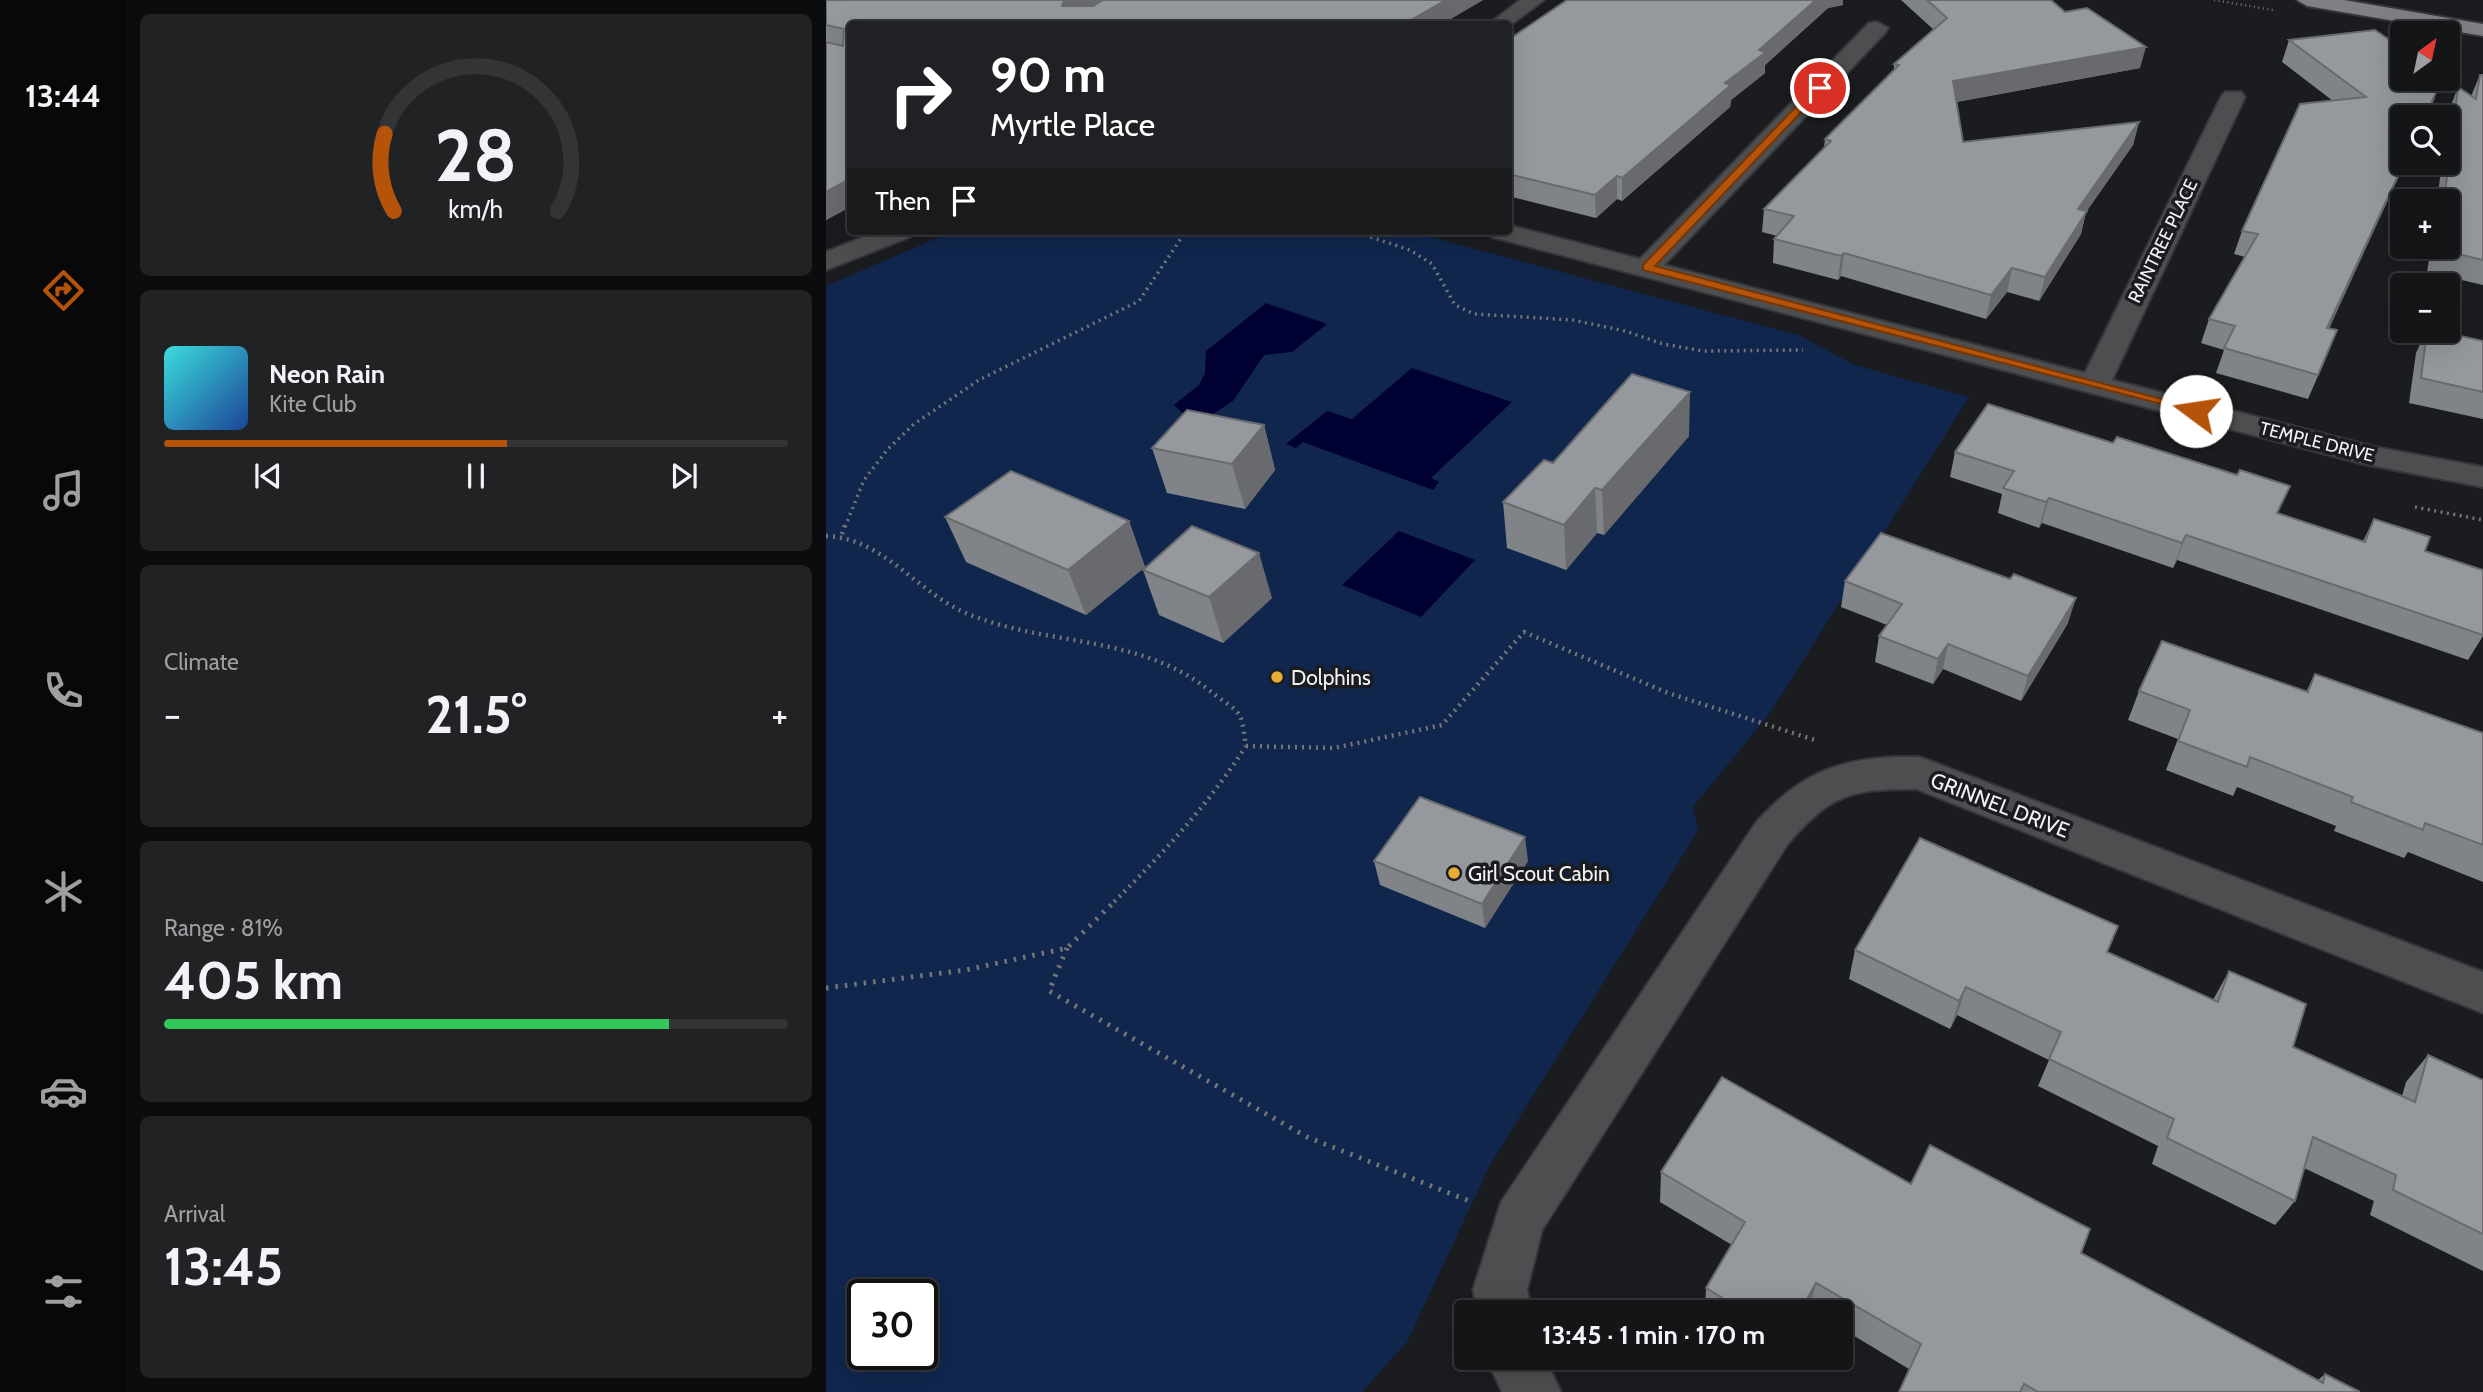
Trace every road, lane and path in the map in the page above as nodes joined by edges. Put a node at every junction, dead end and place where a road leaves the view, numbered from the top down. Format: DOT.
graph roads {
  1 [pos="1534,0"];
  2 [pos="2306,0"];
  3 [pos="2424,0"];
  4 [pos="2483,10"];
  5 [pos="1503,21"];
  6 [pos="1877,28"];
  7 [pos="2483,30"];
  8 [pos="2233,97"];
  9 [pos="1512,234"];
  10 [pos="891,235"];
  11 [pos="1183,235"];
  12 [pos="1364,235"];
  13 [pos="826,262"];
  14 [pos="1647,267"];
  15 [pos="1855,323"];
  16 [pos="2094,385"];
  17 [pos="2483,477"];
  18 [pos="842,534"];
  19 [pos="826,536"];
  20 [pos="1827,744"];
  21 [pos="1246,746"];
  22 [pos="1067,948"];
  23 [pos="826,988"];
  24 [pos="2483,993"];
  25 [pos="1518,1220"];
  26 [pos="1502,1300"];
  27 [pos="1521,1370"];
  28 [pos="1533,1392"];
  1 -- 5 [label="street"];
  2 -- 7 [label="main road"];
  3 -- 4 [label="main road"];
  6 -- 14 [label="street"];
  8 -- 16 [label="street, RAINTREE PLACE"];
  9 -- 14 [label="street, TEMPLE DRIVE"];
  10 -- 13 [label="street"];
  11 -- 18 [label="path"];
  12 -- 15 [label="path"];
  14 -- 15 [label="street, TEMPLE DRIVE"];
  15 -- 16 [label="street, TEMPLE DRIVE"];
  16 -- 17 [label="street, TEMPLE DRIVE"];
  18 -- 19 [label="path"];
  18 -- 21 [label="path"];
  20 -- 21 [label="path"];
  21 -- 22 [label="path"];
  22 -- 23 [label="path"];
  22 -- 25 [label="path"];
  24 -- 25 [label="street, GRINNEL DRIVE"];
  25 -- 26 [label="street, GRINNEL DRIVE"];
  27 -- 28 [label="street"];
}
